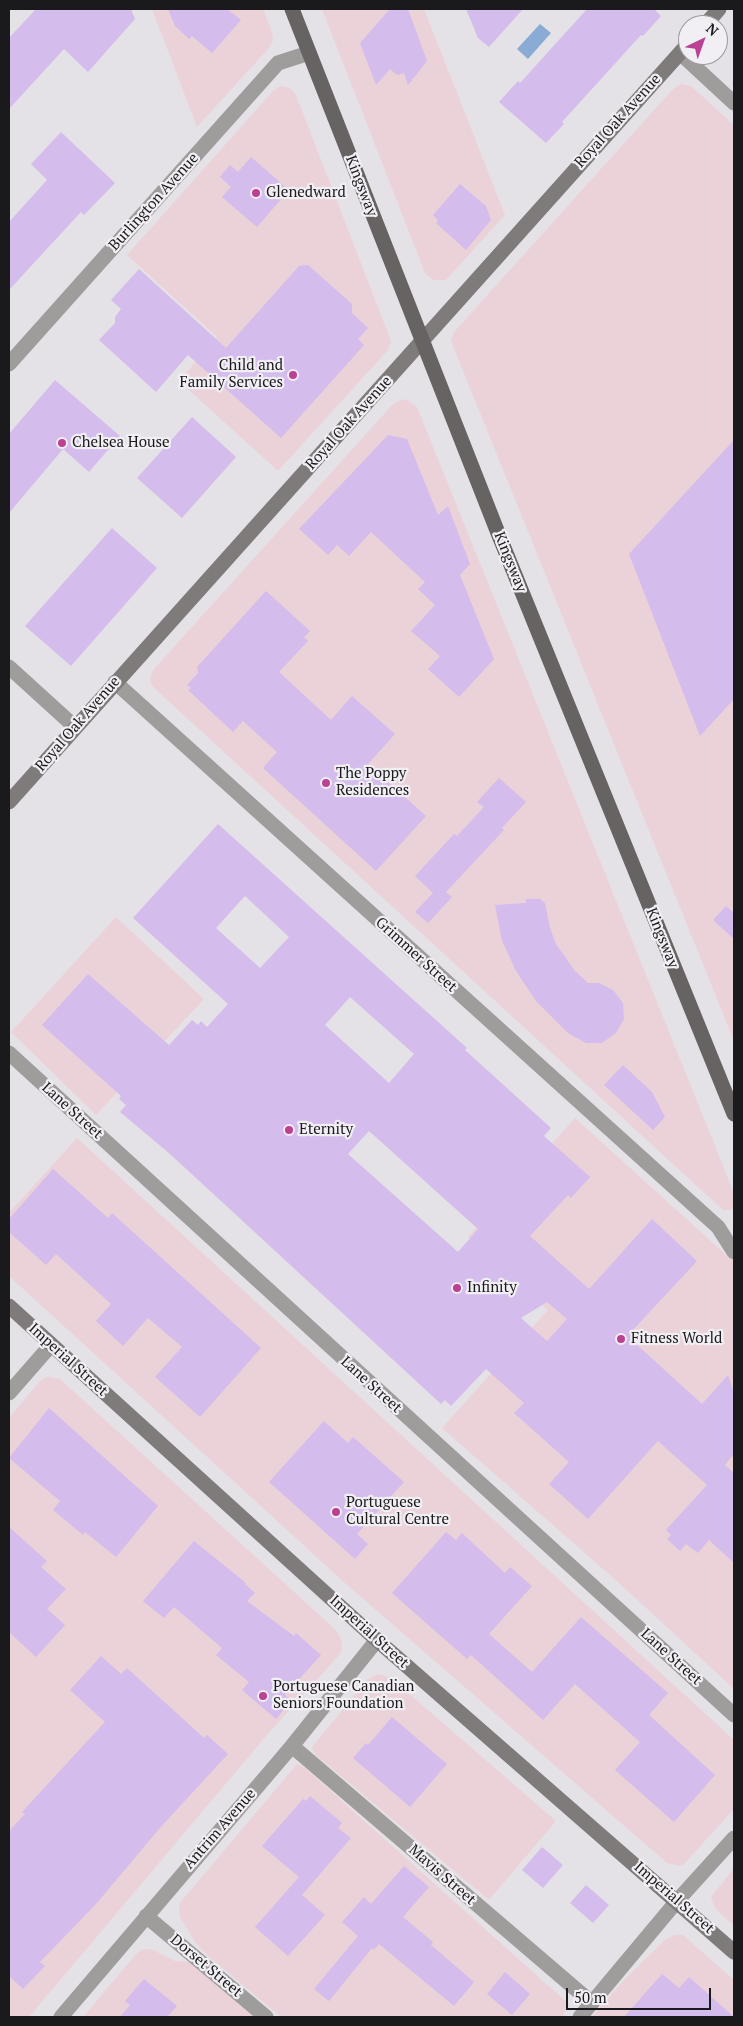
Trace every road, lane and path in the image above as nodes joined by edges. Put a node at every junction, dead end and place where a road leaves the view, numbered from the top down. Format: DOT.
graph roads {
  1 [pos="292,9"];
  2 [pos="309,53"];
  3 [pos="678,55"];
  4 [pos="699,65"];
  5 [pos="734,103"];
  6 [pos="422,341"];
  7 [pos="9,364"];
  8 [pos="9,667"];
  9 [pos="115,682"];
  10 [pos="75,727"];
  11 [pos="9,802"];
  12 [pos="9,1053"];
  13 [pos="734,1114"];
  14 [pos="718,1227"];
  15 [pos="734,1233"];
  16 [pos="734,1252"];
  17 [pos="9,1306"];
  18 [pos="51,1345"];
  19 [pos="9,1393"];
  20 [pos="377,1640"];
  21 [pos="734,1715"];
  22 [pos="292,1746"];
  23 [pos="734,1838"];
  24 [pos="677,1900"];
  25 [pos="146,1916"];
  26 [pos="734,1952"];
  27 [pos="592,2003"];
  28 [pos="61,2017"];
  29 [pos="266,2017"];
  30 [pos="580,2017"];
  1 -- 2 [label="main road, Kingsway"];
  2 -- 6 [label="main road, Kingsway"];
  2 -- 7 [label="street, Burlington Avenue"];
  3 -- 6 [label="main road, Royal Oak Avenue"];
  4 -- 5 [label="street"];
  6 -- 9 [label="main road, Royal Oak Avenue"];
  6 -- 13 [label="main road, Kingsway"];
  8 -- 10 [label="street"];
  9 -- 10 [label="main road, Royal Oak Avenue"];
  9 -- 14 [label="street, Grimmer Street"];
  10 -- 11 [label="main road, Royal Oak Avenue"];
  12 -- 21 [label="street, Lane Street"];
  14 -- 15 [label="street, Grimmer Street"];
  14 -- 16 [label="street, Grimmer Street"];
  17 -- 18 [label="main road, Imperial Street"];
  18 -- 19 [label="street"];
  18 -- 20 [label="main road, Imperial Street"];
  20 -- 22 [label="street, Antrim Avenue"];
  20 -- 24 [label="main road, Imperial Street"];
  22 -- 25 [label="street, Antrim Avenue"];
  22 -- 27 [label="street, Mavis Street"];
  23 -- 24 [label="street"];
  24 -- 26 [label="main road, Imperial Street"];
  24 -- 27 [label="street"];
  25 -- 28 [label="street, Antrim Avenue"];
  25 -- 29 [label="street, Dorset Street"];
  27 -- 30 [label="street"];
}
